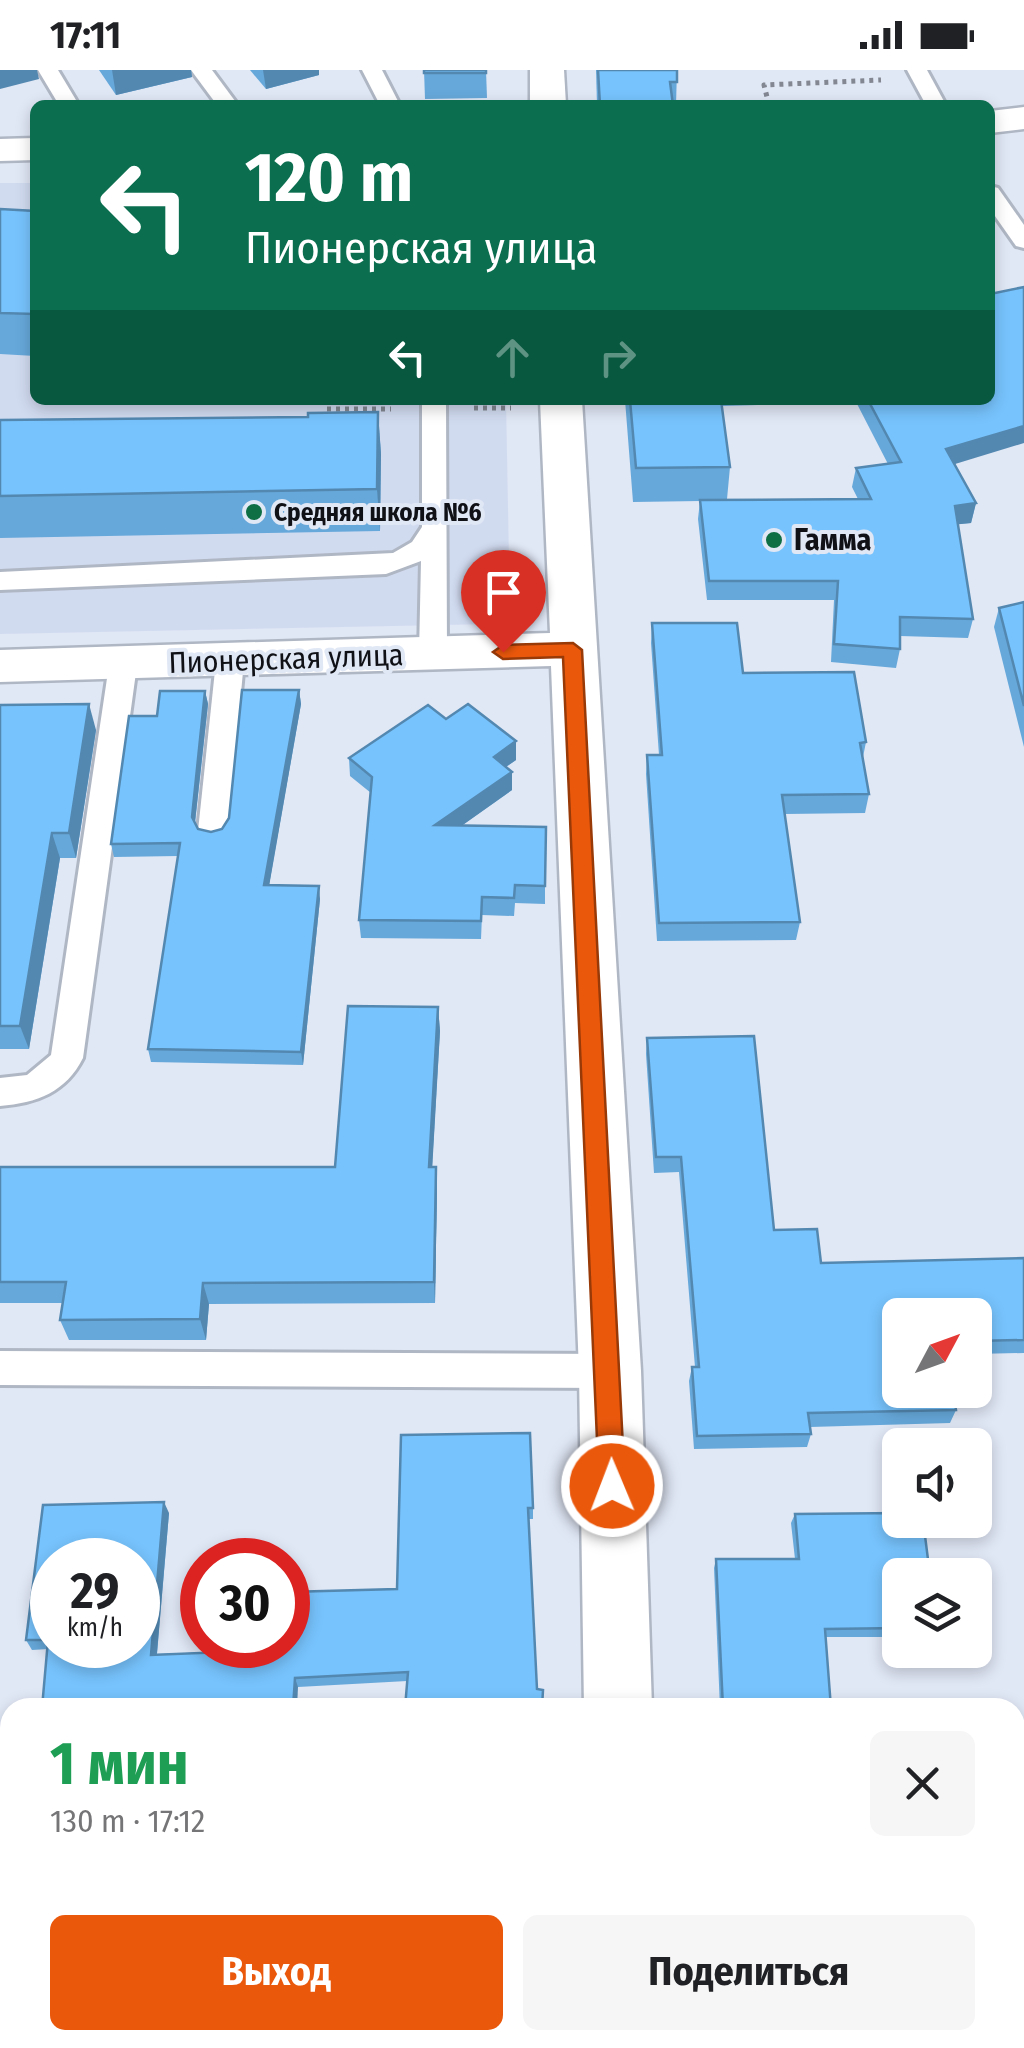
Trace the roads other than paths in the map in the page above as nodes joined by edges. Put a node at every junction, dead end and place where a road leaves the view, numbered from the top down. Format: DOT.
graph roads {
  1 [pos="48,70"];
  2 [pos="202,70"];
  3 [pos="372,70"];
  4 [pos="547,70"];
  5 [pos="918,73"];
  6 [pos="66,100"];
  7 [pos="224,100"];
  8 [pos="387,100"];
  9 [pos="548,100"];
  10 [pos="933,100"];
  11 [pos="30,149"];
  12 [pos="0,150"];
  13 [pos="995,200"];
  14 [pos="1024,241"];
  15 [pos="434,405"];
  16 [pos="561,405"];
  17 [pos="436,526"];
  18 [pos="0,581"];
  19 [pos="573,650"];
  20 [pos="433,654"];
  21 [pos="230,662"];
  22 [pos="123,665"];
  23 [pos="0,666"];
  24 [pos="213,831"];
  25 [pos="0,1092"];
  26 [pos="0,1368"];
  27 [pos="610,1371"];
  28 [pos="618,1698"];
  1 -- 6 [label="lane"];
  2 -- 7 [label="lane"];
  3 -- 8 [label="lane"];
  4 -- 9 [label="street"];
  5 -- 10 [label="lane"];
  11 -- 12 [label="street"];
  13 -- 14 [label="lane"];
  15 -- 17 [label="lane"];
  16 -- 19 [label="street"];
  17 -- 18 [label="lane"];
  17 -- 20 [label="lane"];
  19 -- 20 [label="street, Пионерская улица"];
  19 -- 27 [label="street"];
  20 -- 21 [label="street, Пионерская улица"];
  21 -- 22 [label="street, Пионерская улица"];
  21 -- 24 [label="lane"];
  22 -- 23 [label="street, Пионерская улица"];
  22 -- 25 [label="lane"];
  26 -- 27 [label="lane"];
  27 -- 28 [label="street"];
}
